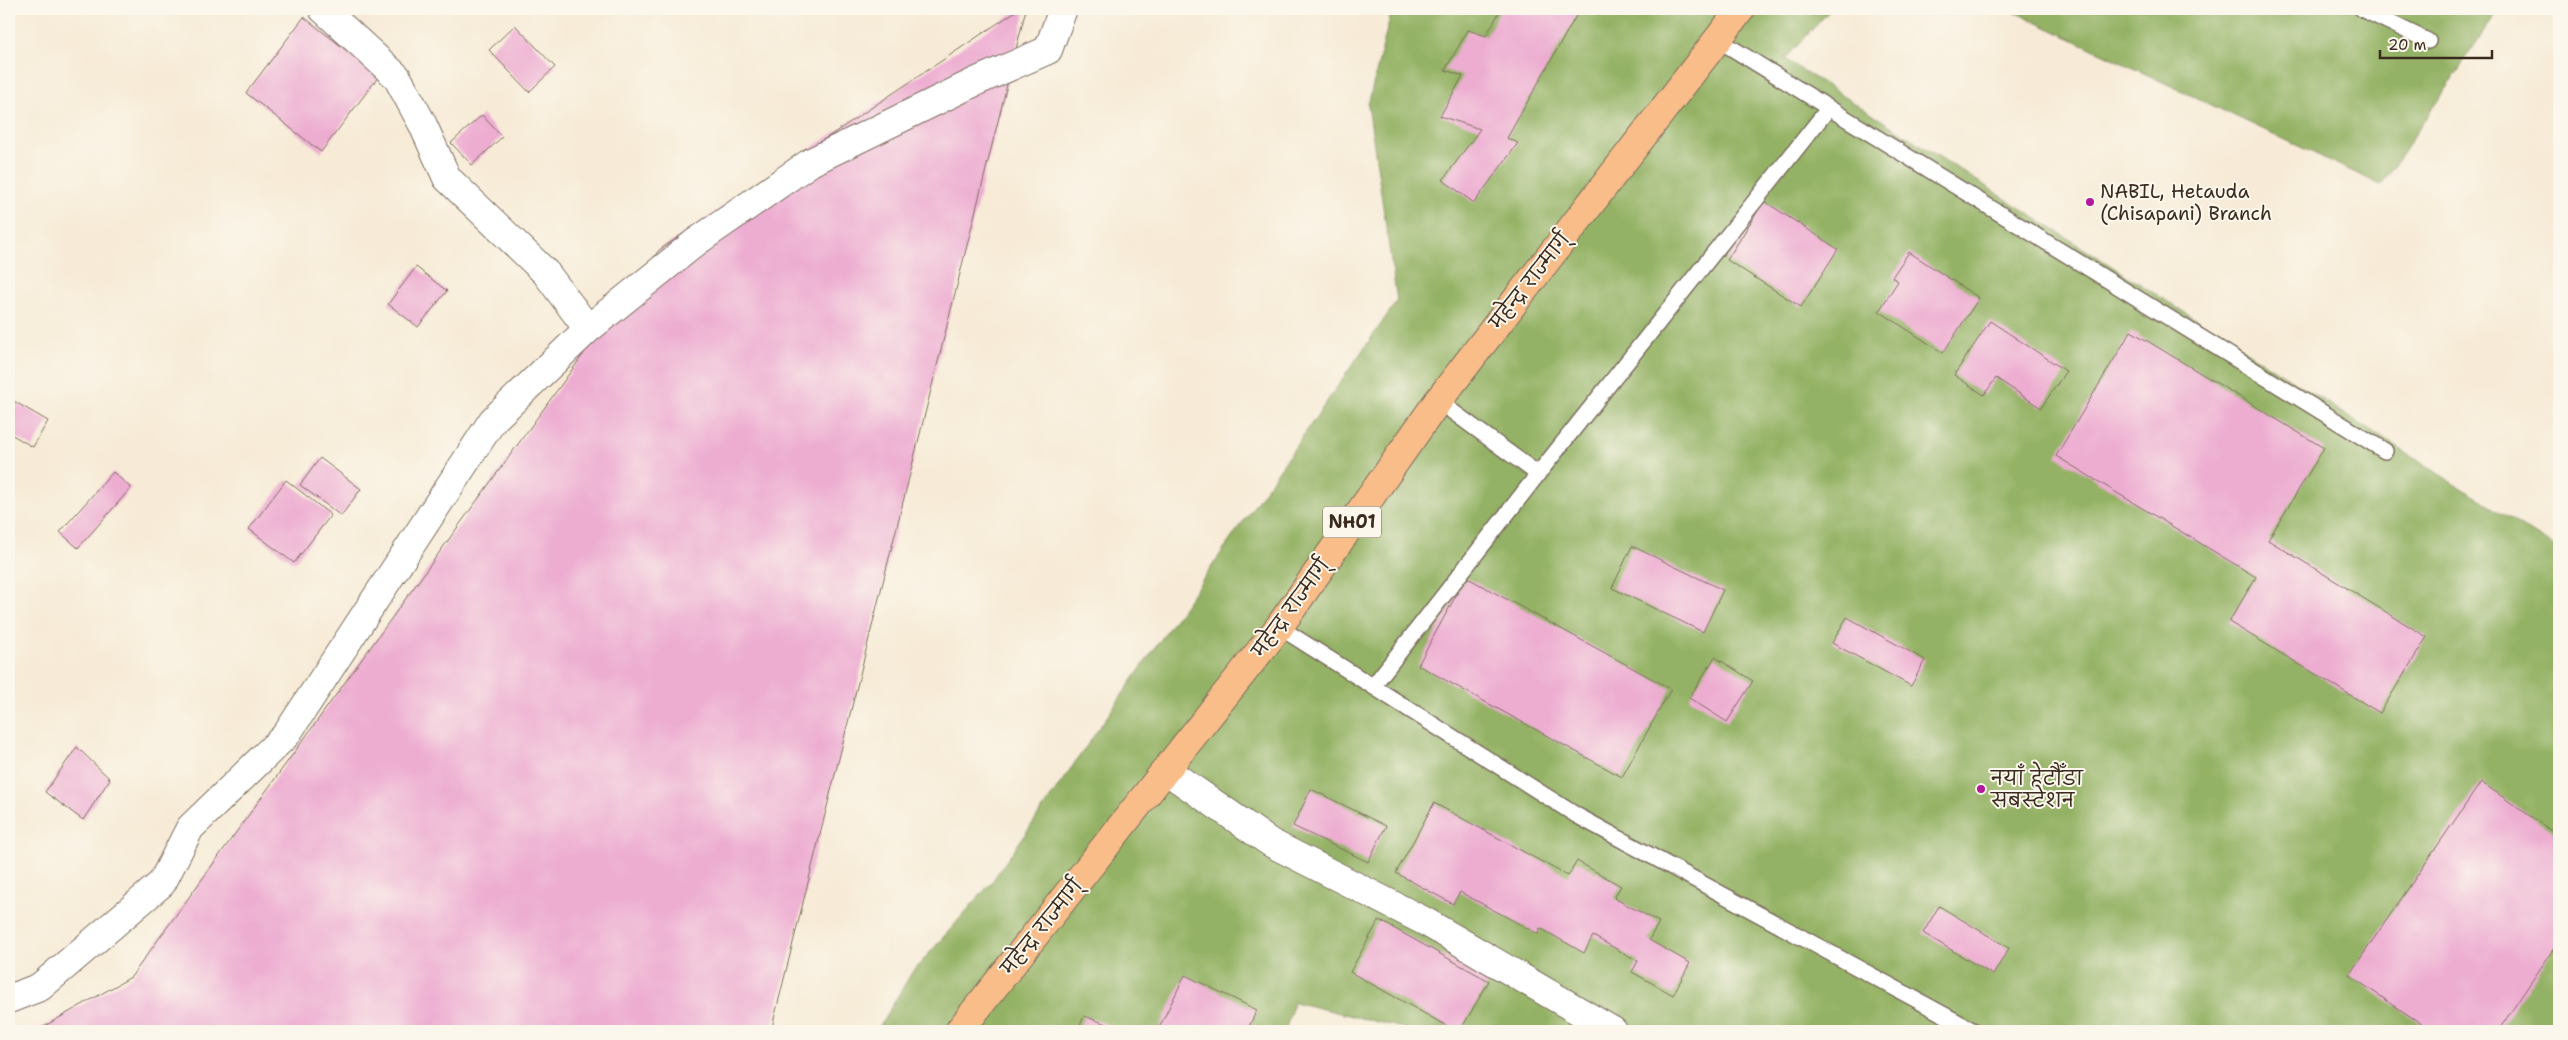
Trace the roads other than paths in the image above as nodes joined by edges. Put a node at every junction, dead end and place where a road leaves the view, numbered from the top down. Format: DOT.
graph roads {
  1 [pos="323,9"];
  2 [pos="1063,9"];
  3 [pos="1741,9"];
  4 [pos="2362,9"];
  5 [pos="1717,39"];
  6 [pos="2428,41"];
  7 [pos="1828,109"];
  8 [pos="588,329"];
  9 [pos="1438,401"];
  10 [pos="2385,451"];
  11 [pos="1538,474"];
  12 [pos="1279,627"];
  13 [pos="1373,686"];
  14 [pos="1167,771"];
  15 [pos="9,999"];
  16 [pos="959,1031"];
  17 [pos="1613,1031"];
  18 [pos="1974,1031"];
  1 -- 8 [label="street"];
  2 -- 8 [label="street"];
  3 -- 5 [label="highway, महेन्द्र राज्मार्ग् / NH01"];
  4 -- 6 [label="lane"];
  5 -- 7 [label="lane"];
  5 -- 9 [label="highway, महेन्द्र राज्मार्ग् / NH01"];
  7 -- 10 [label="lane"];
  7 -- 11 [label="lane"];
  8 -- 15 [label="street"];
  9 -- 11 [label="lane"];
  9 -- 12 [label="highway, महेन्द्र राज्मार्ग् / NH01"];
  11 -- 13 [label="lane"];
  12 -- 13 [label="lane"];
  12 -- 14 [label="highway, महेन्द्र राज्मार्ग् / NH01"];
  13 -- 18 [label="lane"];
  14 -- 16 [label="highway, महेन्द्र राज्मार्ग् / NH01"];
  14 -- 17 [label="street"];
}
